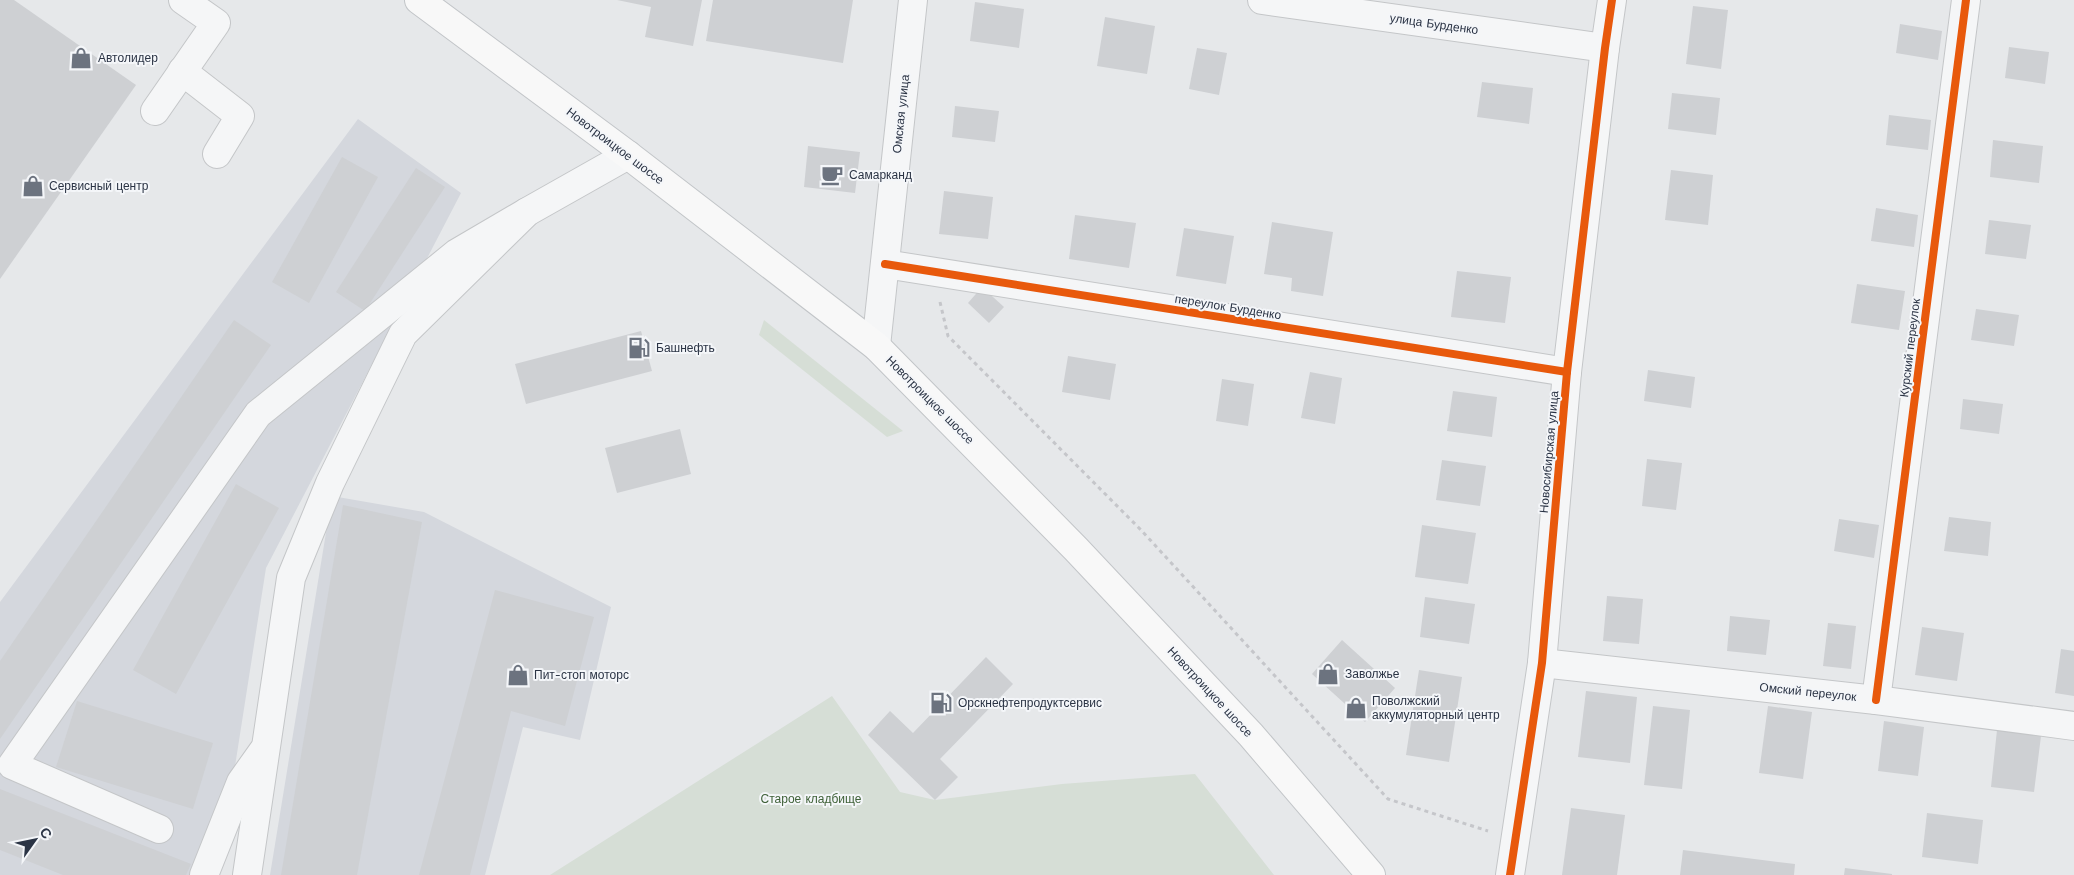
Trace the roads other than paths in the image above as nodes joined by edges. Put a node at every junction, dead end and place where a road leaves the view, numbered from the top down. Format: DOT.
graph roads {
  1 [pos="183,0"];
  2 [pos="419,0"];
  3 [pos="913,0"];
  4 [pos="1262,0"];
  5 [pos="1612,0"];
  6 [pos="1966,0"];
  7 [pos="1605,48"];
  8 [pos="182,71"];
  9 [pos="155,111"];
  10 [pos="217,154"];
  11 [pos="628,155"];
  12 [pos="527,212"];
  13 [pos="885,264"];
  14 [pos="876,346"];
  15 [pos="1567,372"];
  16 [pos="1542,663"];
  17 [pos="1876,700"];
  18 [pos="2074,726"];
  19 [pos="266,746"];
  20 [pos="159,829"];
  21 [pos="204,875"];
  22 [pos="247,875"];
  23 [pos="1371,875"];
  24 [pos="1510,875"];
  1 -- 8 [label="street"];
  2 -- 11 [label="main road, Новотроицкое шоссе"];
  3 -- 13 [label="street, Омская улица"];
  4 -- 7 [label="street, улица Бурденко"];
  5 -- 7 [label="street, Новосибирская улица"];
  6 -- 17 [label="street, Курский переулок"];
  7 -- 15 [label="street, Новосибирская улица"];
  8 -- 9 [label="street"];
  8 -- 10 [label="street"];
  11 -- 12 [label="street"];
  11 -- 14 [label="main road, Новотроицкое шоссе"];
  12 -- 19 [label="street"];
  12 -- 20 [label="street"];
  13 -- 14 [label="street, Омская улица"];
  13 -- 15 [label="street, переулок Бурденко"];
  14 -- 23 [label="main road, Новотроицкое шоссе"];
  15 -- 16 [label="street, Новосибирская улица"];
  16 -- 17 [label="street, Омский переулок"];
  16 -- 24 [label="street, Новосибирская улица"];
  17 -- 18 [label="street, Омский переулок"];
  19 -- 21 [label="street"];
  19 -- 22 [label="street"];
}
